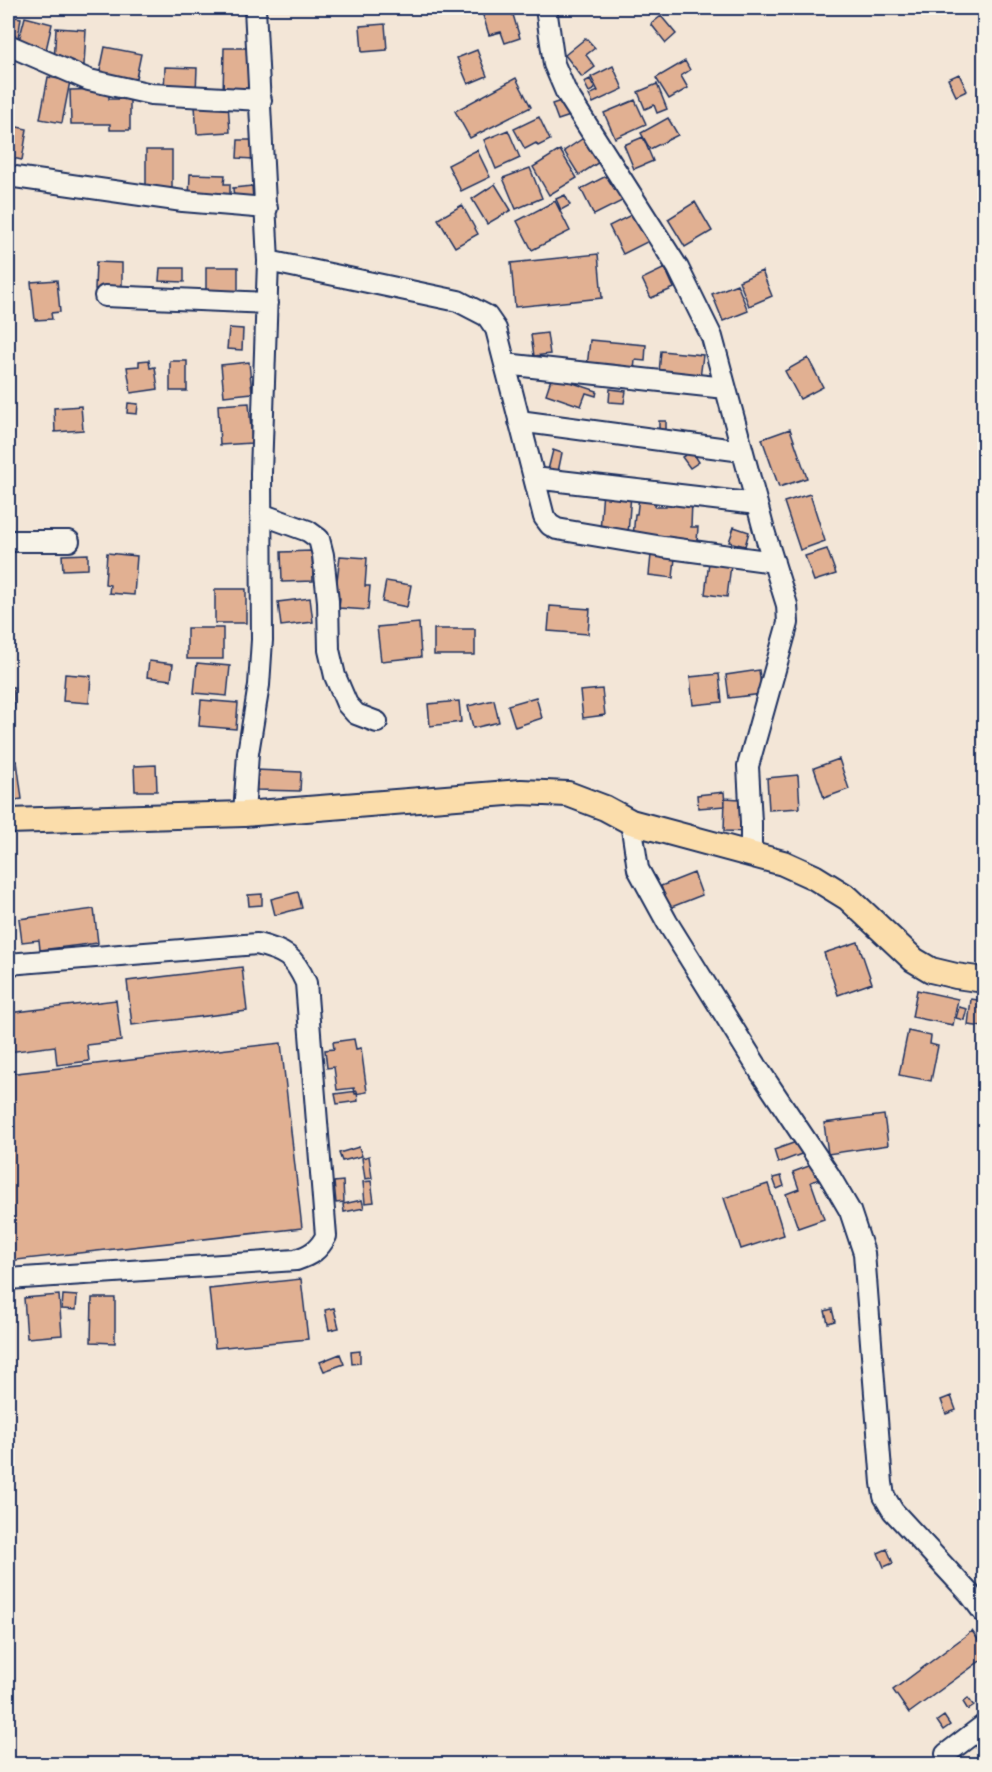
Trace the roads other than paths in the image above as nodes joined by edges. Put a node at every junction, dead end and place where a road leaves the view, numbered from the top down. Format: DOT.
graph roads {
  1 [pos="255,8"];
  2 [pos="546,8"];
  3 [pos="8,45"];
  4 [pos="261,100"];
  5 [pos="8,176"];
  6 [pos="267,207"];
  7 [pos="268,261"];
  8 [pos="105,296"];
  9 [pos="267,303"];
  10 [pos="505,364"];
  11 [pos="725,388"];
  12 [pos="519,421"];
  13 [pos="742,451"];
  14 [pos="534,478"];
  15 [pos="757,504"];
  16 [pos="261,514"];
  17 [pos="8,541"];
  18 [pos="69,541"];
  19 [pos="774,562"];
  20 [pos="377,722"];
  21 [pos="244,814"];
  22 [pos="8,821"];
  23 [pos="631,822"];
  24 [pos="751,855"];
  25 [pos="8,964"];
  26 [pos="984,980"];
  27 [pos="8,1279"];
  28 [pos="984,1613"];
  29 [pos="984,1725"];
  30 [pos="946,1754"];
  1 -- 4 [label="street"];
  2 -- 11 [label="street"];
  3 -- 4 [label="street"];
  4 -- 6 [label="street"];
  5 -- 6 [label="street"];
  6 -- 7 [label="street"];
  7 -- 9 [label="street"];
  7 -- 10 [label="street"];
  8 -- 9 [label="street"];
  9 -- 16 [label="street"];
  10 -- 11 [label="street"];
  10 -- 12 [label="street"];
  11 -- 13 [label="street"];
  12 -- 13 [label="street"];
  12 -- 14 [label="street"];
  13 -- 15 [label="street"];
  14 -- 15 [label="street"];
  14 -- 19 [label="street"];
  15 -- 19 [label="street"];
  16 -- 20 [label="street"];
  16 -- 21 [label="street"];
  17 -- 18 [label="street"];
  19 -- 24 [label="street"];
  21 -- 22 [label="main road"];
  21 -- 23 [label="main road"];
  23 -- 24 [label="main road"];
  23 -- 28 [label="street"];
  24 -- 26 [label="main road"];
  25 -- 27 [label="street"];
  29 -- 30 [label="street"];
}
